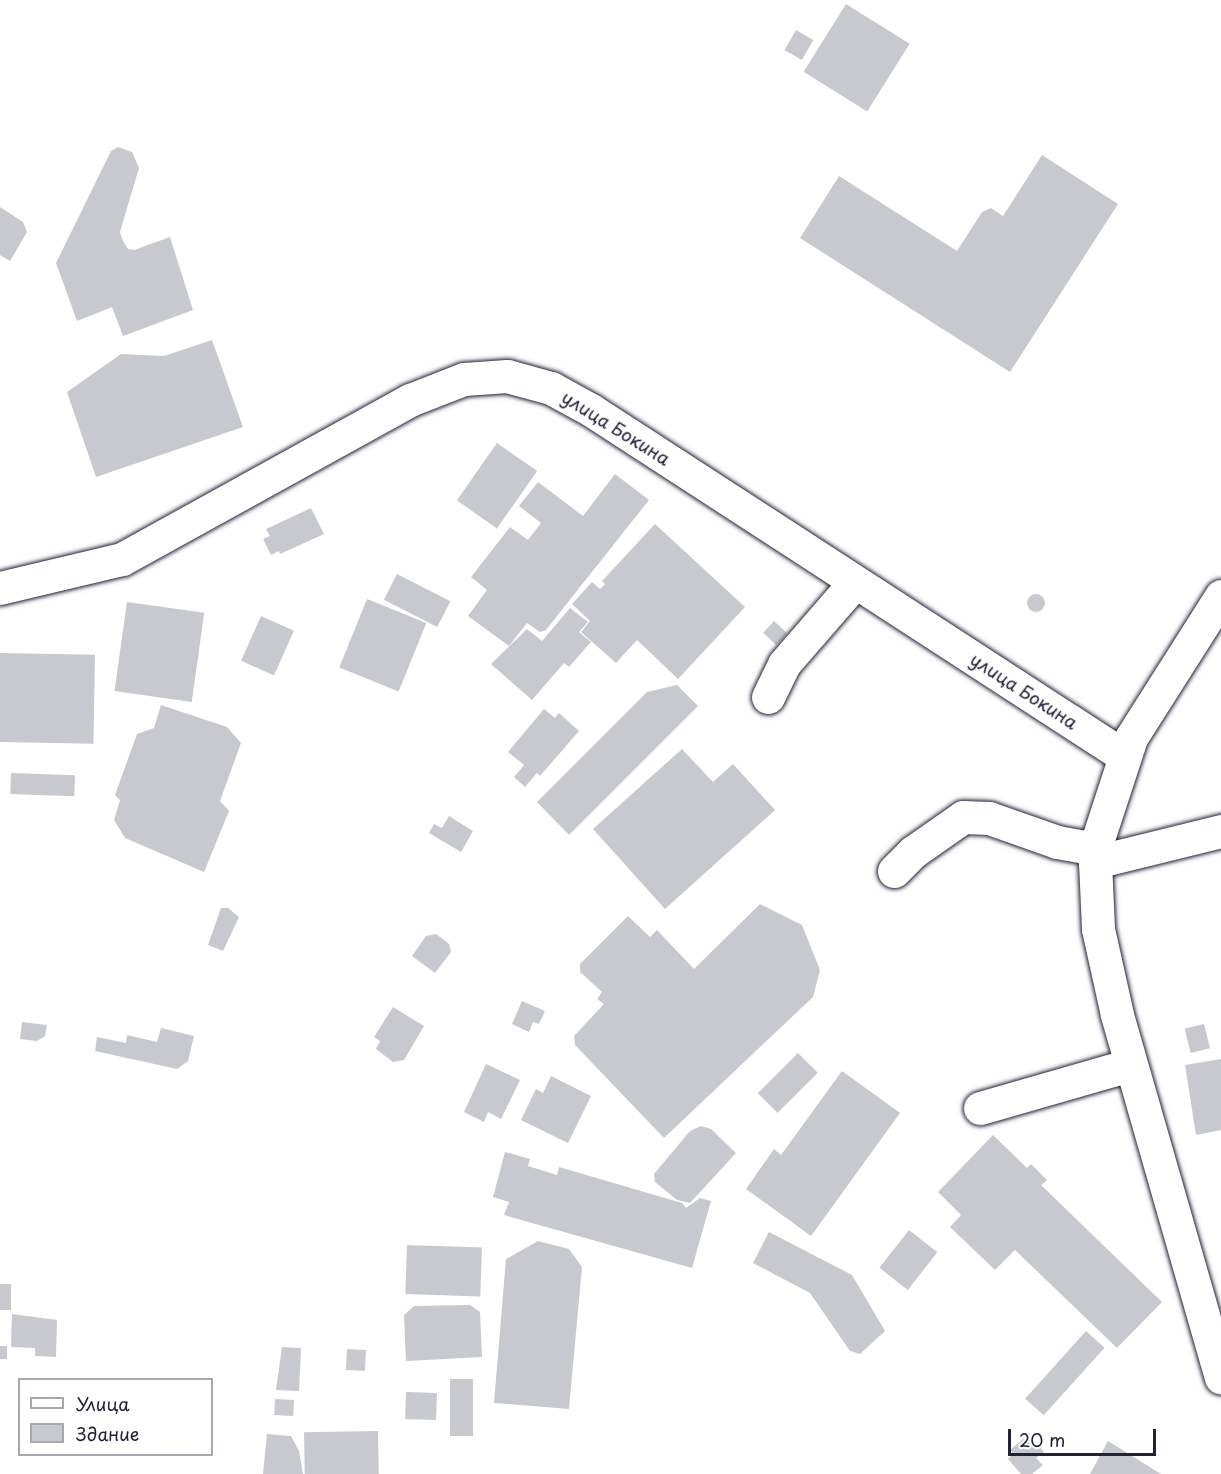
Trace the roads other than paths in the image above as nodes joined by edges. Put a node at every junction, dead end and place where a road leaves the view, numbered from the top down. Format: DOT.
graph roads {
  1 [pos="855,582"];
  2 [pos="0,588"];
  3 [pos="1221,596"];
  4 [pos="768,697"];
  5 [pos="1124,756"];
  6 [pos="1221,831"];
  7 [pos="1096,855"];
  8 [pos="894,871"];
  9 [pos="1130,1065"];
  10 [pos="980,1108"];
  11 [pos="1221,1377"];
  1 -- 2 [label="street, улица Бокина"];
  1 -- 4 [label="street"];
  1 -- 5 [label="street, улица Бокина"];
  3 -- 5 [label="street"];
  5 -- 7 [label="street"];
  6 -- 7 [label="street"];
  7 -- 8 [label="street"];
  7 -- 9 [label="street"];
  9 -- 10 [label="street"];
  9 -- 11 [label="street"];
}
